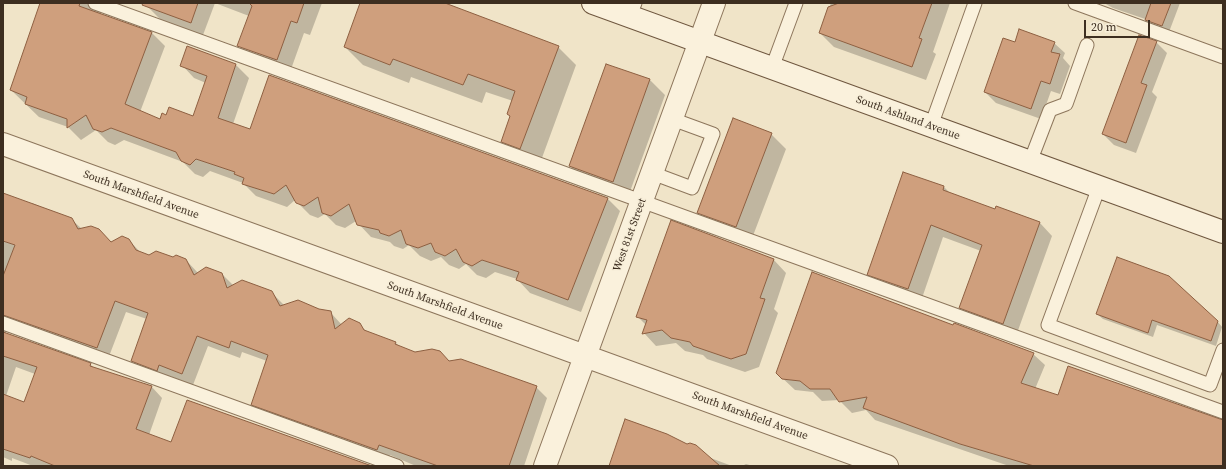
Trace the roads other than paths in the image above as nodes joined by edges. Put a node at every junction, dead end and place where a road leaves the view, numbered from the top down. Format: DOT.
graph roads {
  1 [pos="95,3"];
  2 [pos="593,3"];
  3 [pos="714,3"];
  4 [pos="796,3"];
  5 [pos="975,3"];
  6 [pos="1075,3"];
  7 [pos="632,10"];
  8 [pos="699,41"];
  9 [pos="1088,44"];
  10 [pos="1223,57"];
  11 [pos="772,68"];
  12 [pos="672,119"];
  13 [pos="931,126"];
  14 [pos="3,144"];
  15 [pos="1030,162"];
  16 [pos="652,173"];
  17 [pos="1099,187"];
  18 [pos="642,201"];
  19 [pos="1223,232"];
  20 [pos="3,323"];
  21 [pos="1223,350"];
  22 [pos="585,357"];
  23 [pos="1223,412"];
  24 [pos="397,466"];
  25 [pos="545,466"];
  26 [pos="887,466"];
  1 -- 18 [label="lane"];
  2 -- 7 [label="street, South Ashland Avenue"];
  3 -- 8 [label="street, West 81st Street"];
  4 -- 11 [label="lane"];
  5 -- 13 [label="lane"];
  6 -- 10 [label="lane"];
  7 -- 8 [label="street, South Ashland Avenue"];
  8 -- 11 [label="street, South Ashland Avenue"];
  8 -- 12 [label="street, West 81st Street"];
  9 -- 15 [label="lane"];
  11 -- 13 [label="street, South Ashland Avenue"];
  12 -- 16 [label="street, West 81st Street"];
  12 -- 16 [label="lane"];
  13 -- 15 [label="street, South Ashland Avenue"];
  14 -- 22 [label="street, South Marshfield Avenue"];
  15 -- 17 [label="street, South Ashland Avenue"];
  16 -- 18 [label="street, West 81st Street"];
  17 -- 19 [label="street, South Ashland Avenue"];
  17 -- 21 [label="lane"];
  18 -- 22 [label="street, West 81st Street"];
  18 -- 23 [label="lane"];
  20 -- 24 [label="lane"];
  22 -- 25 [label="street, West 81st Street"];
  22 -- 26 [label="street, South Marshfield Avenue"];
}
